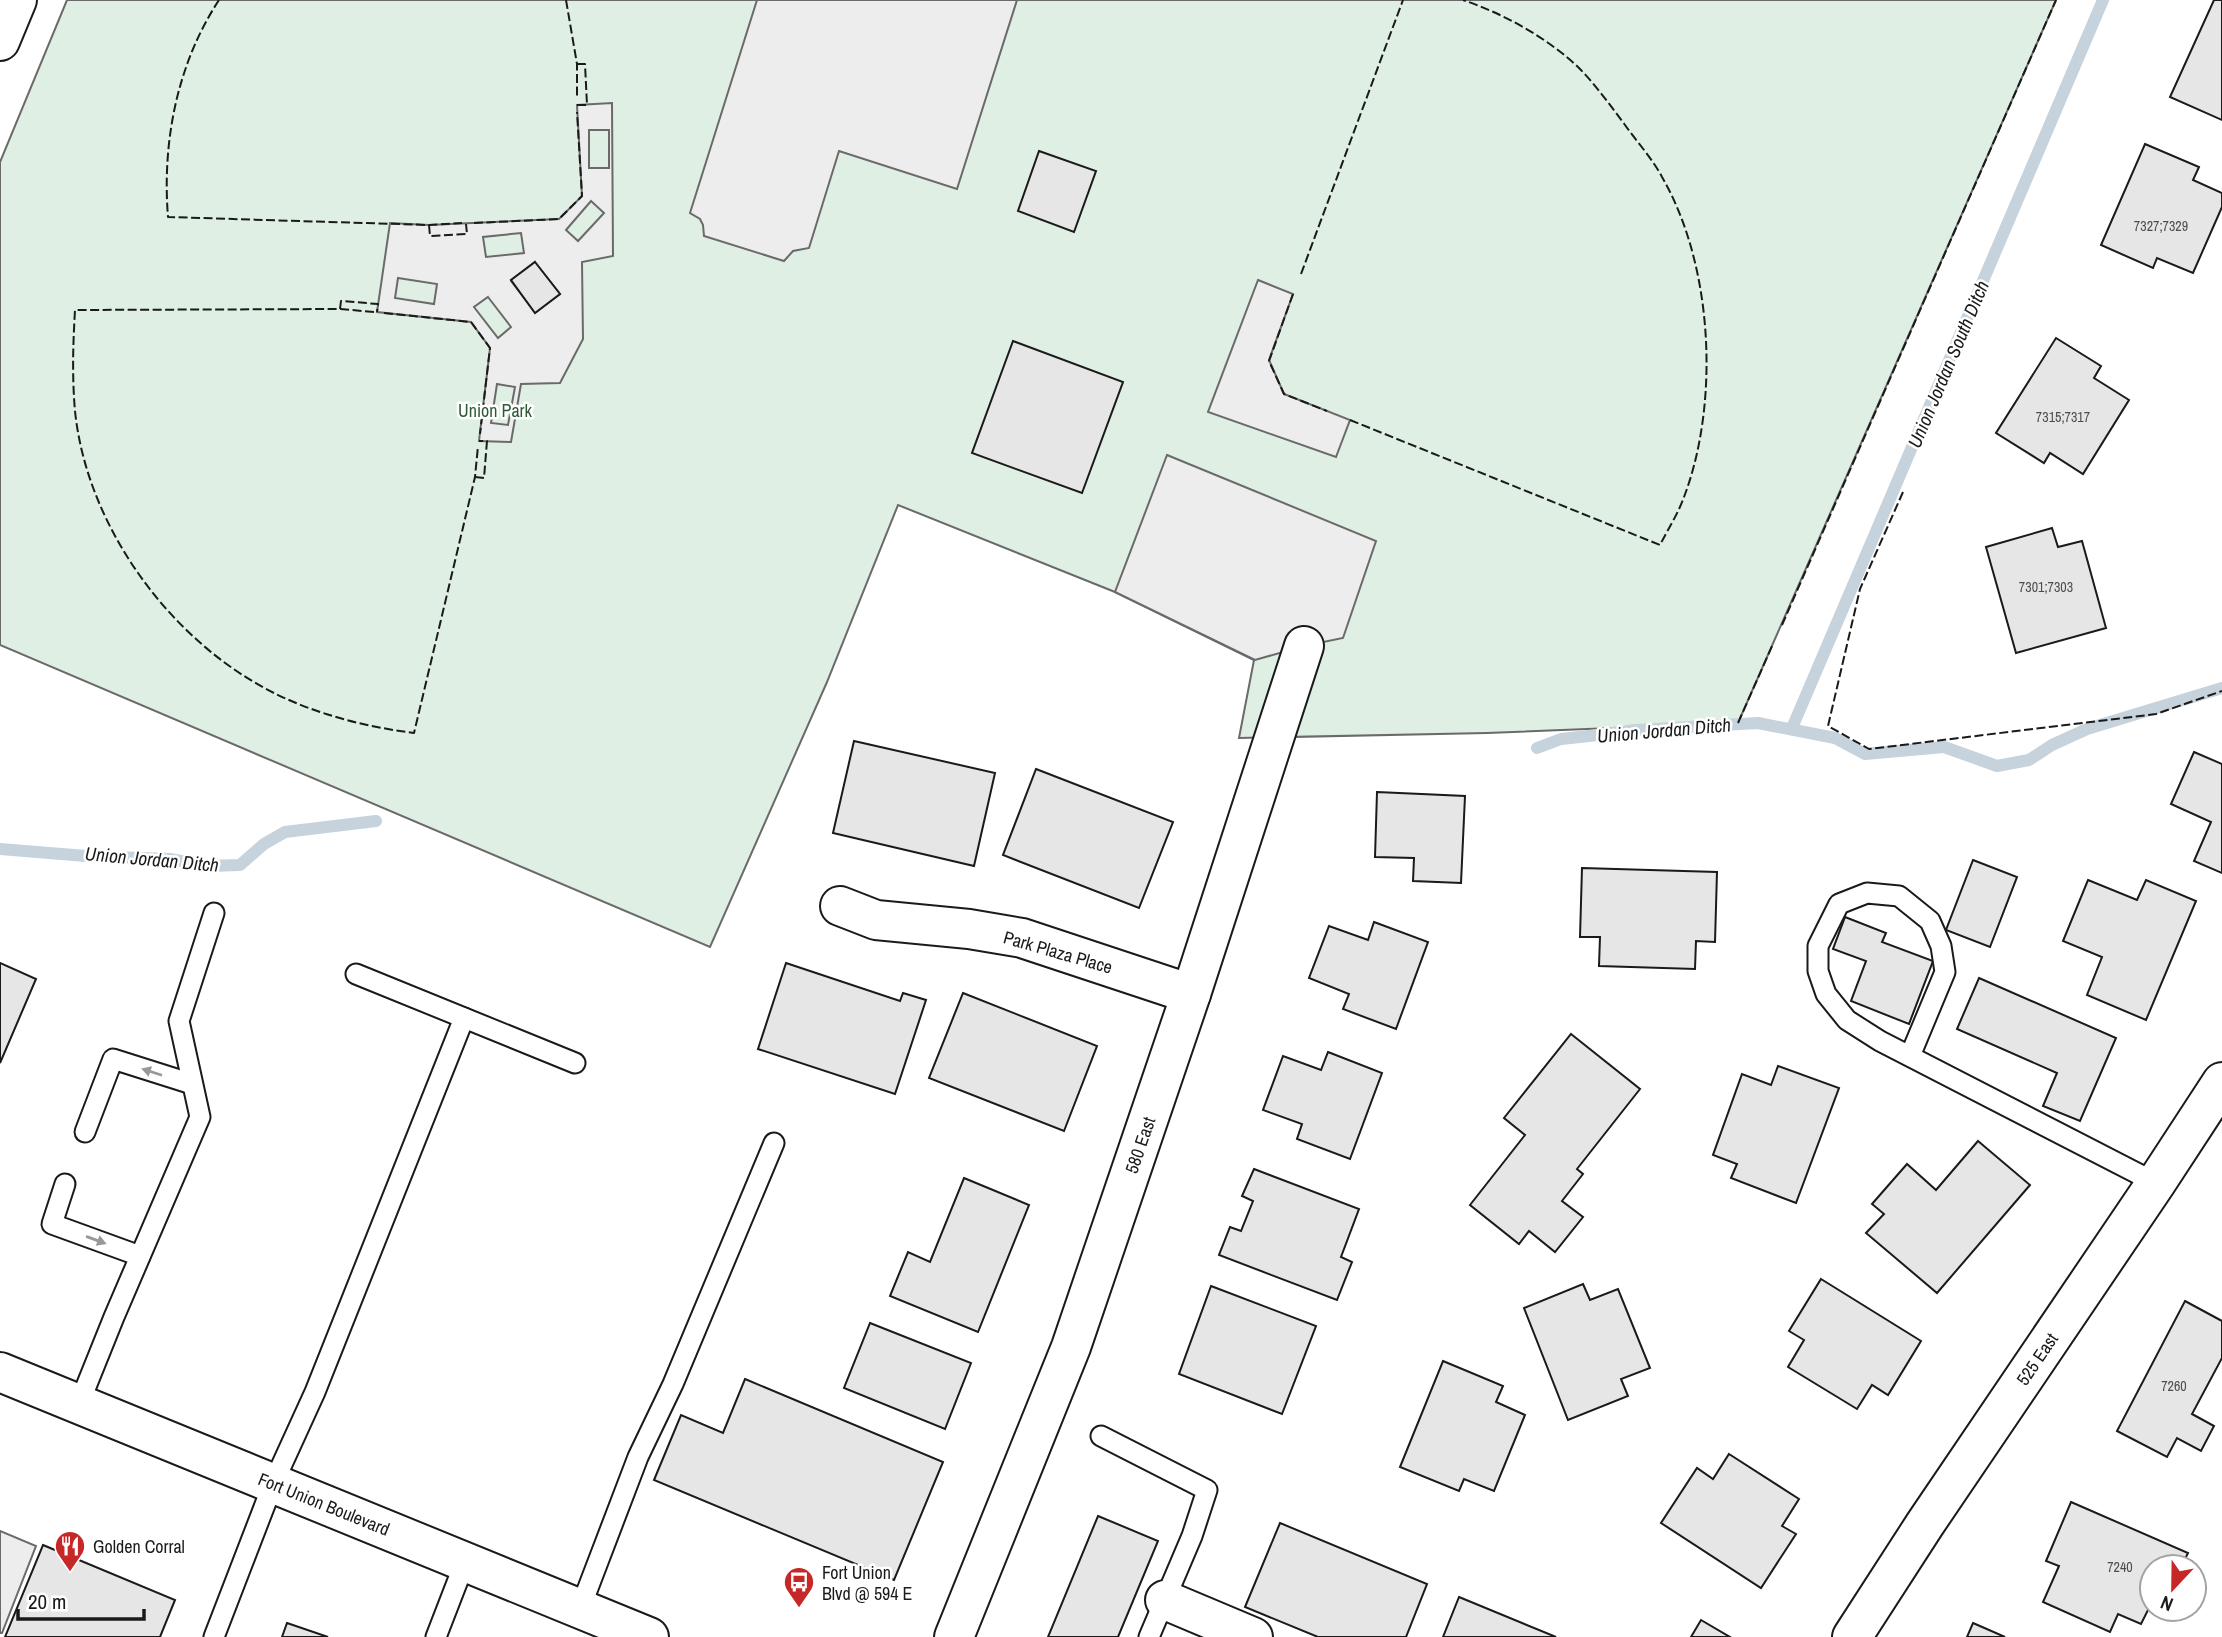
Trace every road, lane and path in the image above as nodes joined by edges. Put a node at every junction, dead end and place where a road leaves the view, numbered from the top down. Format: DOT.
graph roads {
  1 [pos="1304,646"];
  2 [pos="840,906"];
  3 [pos="214,913"];
  4 [pos="356,974"];
  5 [pos="1191,994"];
  6 [pos="464,1018"];
  7 [pos="1910,1056"];
  8 [pos="575,1063"];
  9 [pos="2222,1082"];
  10 [pos="192,1084"];
  11 [pos="85,1132"];
  12 [pos="774,1143"];
  13 [pos="2156,1183"];
  14 [pos="65,1184"];
  15 [pos="140,1256"];
  16 [pos="0,1372"];
  17 [pos="79,1404"];
  18 [pos="1101,1436"];
  19 [pos="273,1484"];
  20 [pos="465,1562"];
  21 [pos="1164,1600"];
  22 [pos="580,1609"];
  23 [pos="214,1637"];
  24 [pos="436,1637"];
  25 [pos="649,1637"];
  26 [pos="954,1637"];
  27 [pos="1149,1637"];
  28 [pos="1253,1637"];
  29 [pos="1852,1637"];
  1 -- 5 [label="street, 580 East"];
  2 -- 5 [label="street, Park Plaza Place"];
  3 -- 10 [label="lane"];
  4 -- 6 [label="lane"];
  5 -- 26 [label="street, 580 East"];
  6 -- 8 [label="lane"];
  6 -- 19 [label="lane"];
  7 -- 7 [label="lane"];
  7 -- 13 [label="lane"];
  9 -- 13 [label="street, 525 East"];
  10 -- 11 [label="lane, one-way"];
  10 -- 15 [label="lane"];
  12 -- 22 [label="lane"];
  13 -- 29 [label="street, 525 East"];
  14 -- 15 [label="lane, one-way"];
  15 -- 17 [label="lane"];
  16 -- 17 [label="street, Fort Union Boulevard"];
  17 -- 19 [label="street, Fort Union Boulevard"];
  18 -- 21 [label="lane"];
  19 -- 20 [label="street, Fort Union Boulevard"];
  19 -- 23 [label="lane"];
  20 -- 22 [label="street, Fort Union Boulevard"];
  20 -- 24 [label="lane"];
  21 -- 27 [label="lane"];
  21 -- 28 [label="street"];
  22 -- 25 [label="street, Fort Union Boulevard"];
}
